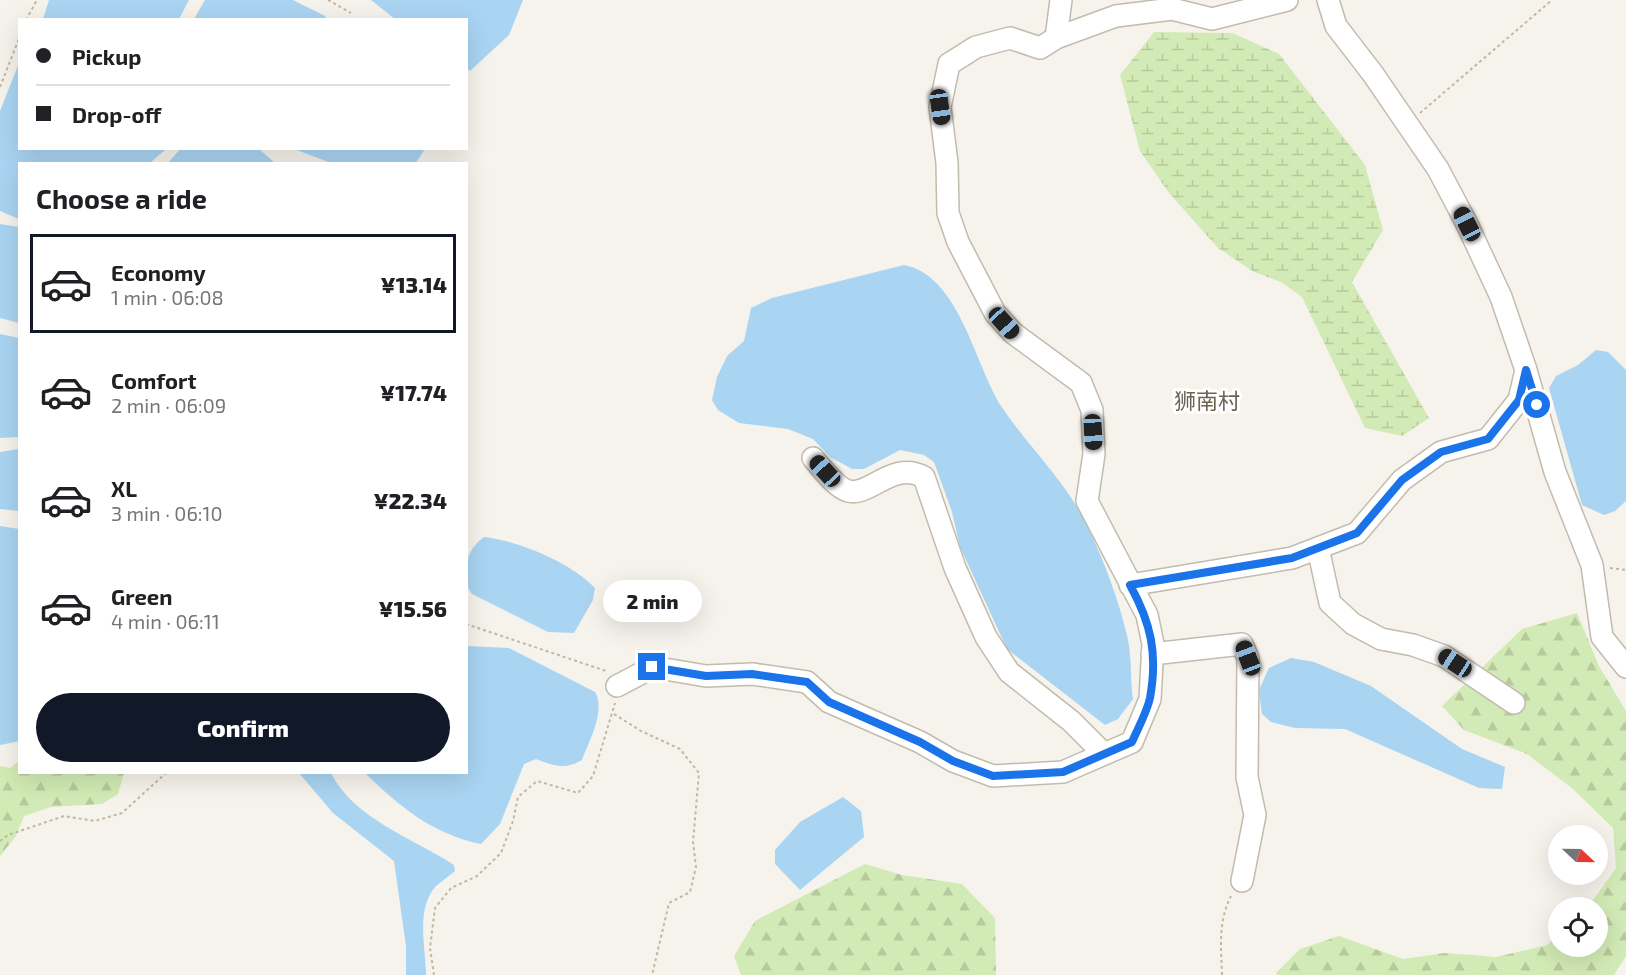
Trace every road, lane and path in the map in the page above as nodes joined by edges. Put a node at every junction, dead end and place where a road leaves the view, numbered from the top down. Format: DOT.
graph roads {
  1 [pos="37,0"];
  2 [pos="328,0"];
  3 [pos="1061,0"];
  4 [pos="1287,0"];
  5 [pos="1328,0"];
  6 [pos="1552,0"];
  7 [pos="351,13"];
  8 [pos="27,18"];
  9 [pos="1056,38"];
  10 [pos="18,41"];
  11 [pos="0,87"];
  12 [pos="1406,124"];
  13 [pos="1526,370"];
  14 [pos="813,458"];
  15 [pos="1318,548"];
  16 [pos="1130,585"];
  17 [pos="468,625"];
  18 [pos="1152,654"];
  19 [pos="1626,668"];
  20 [pos="617,686"];
  21 [pos="1515,703"];
  22 [pos="614,714"];
  23 [pos="1103,753"];
  24 [pos="165,774"];
  25 [pos="0,841"];
  26 [pos="1242,881"];
  27 [pos="434,975"];
  28 [pos="652,975"];
  29 [pos="1222,975"];
  1 -- 8 [label="path"];
  2 -- 7 [label="path"];
  3 -- 9 [label="street"];
  4 -- 9 [label="street"];
  5 -- 12 [label="street"];
  6 -- 12 [label="path"];
  9 -- 16 [label="street"];
  10 -- 11 [label="path"];
  12 -- 13 [label="street"];
  13 -- 15 [label="street"];
  13 -- 19 [label="street"];
  14 -- 23 [label="street"];
  15 -- 16 [label="street"];
  15 -- 21 [label="street"];
  16 -- 18 [label="street"];
  17 -- 20 [label="path"];
  18 -- 23 [label="street"];
  18 -- 26 [label="street"];
  20 -- 22 [label="path"];
  20 -- 23 [label="street"];
  22 -- 27 [label="path"];
  22 -- 28 [label="path"];
  24 -- 25 [label="path"];
  26 -- 29 [label="path"];
}
